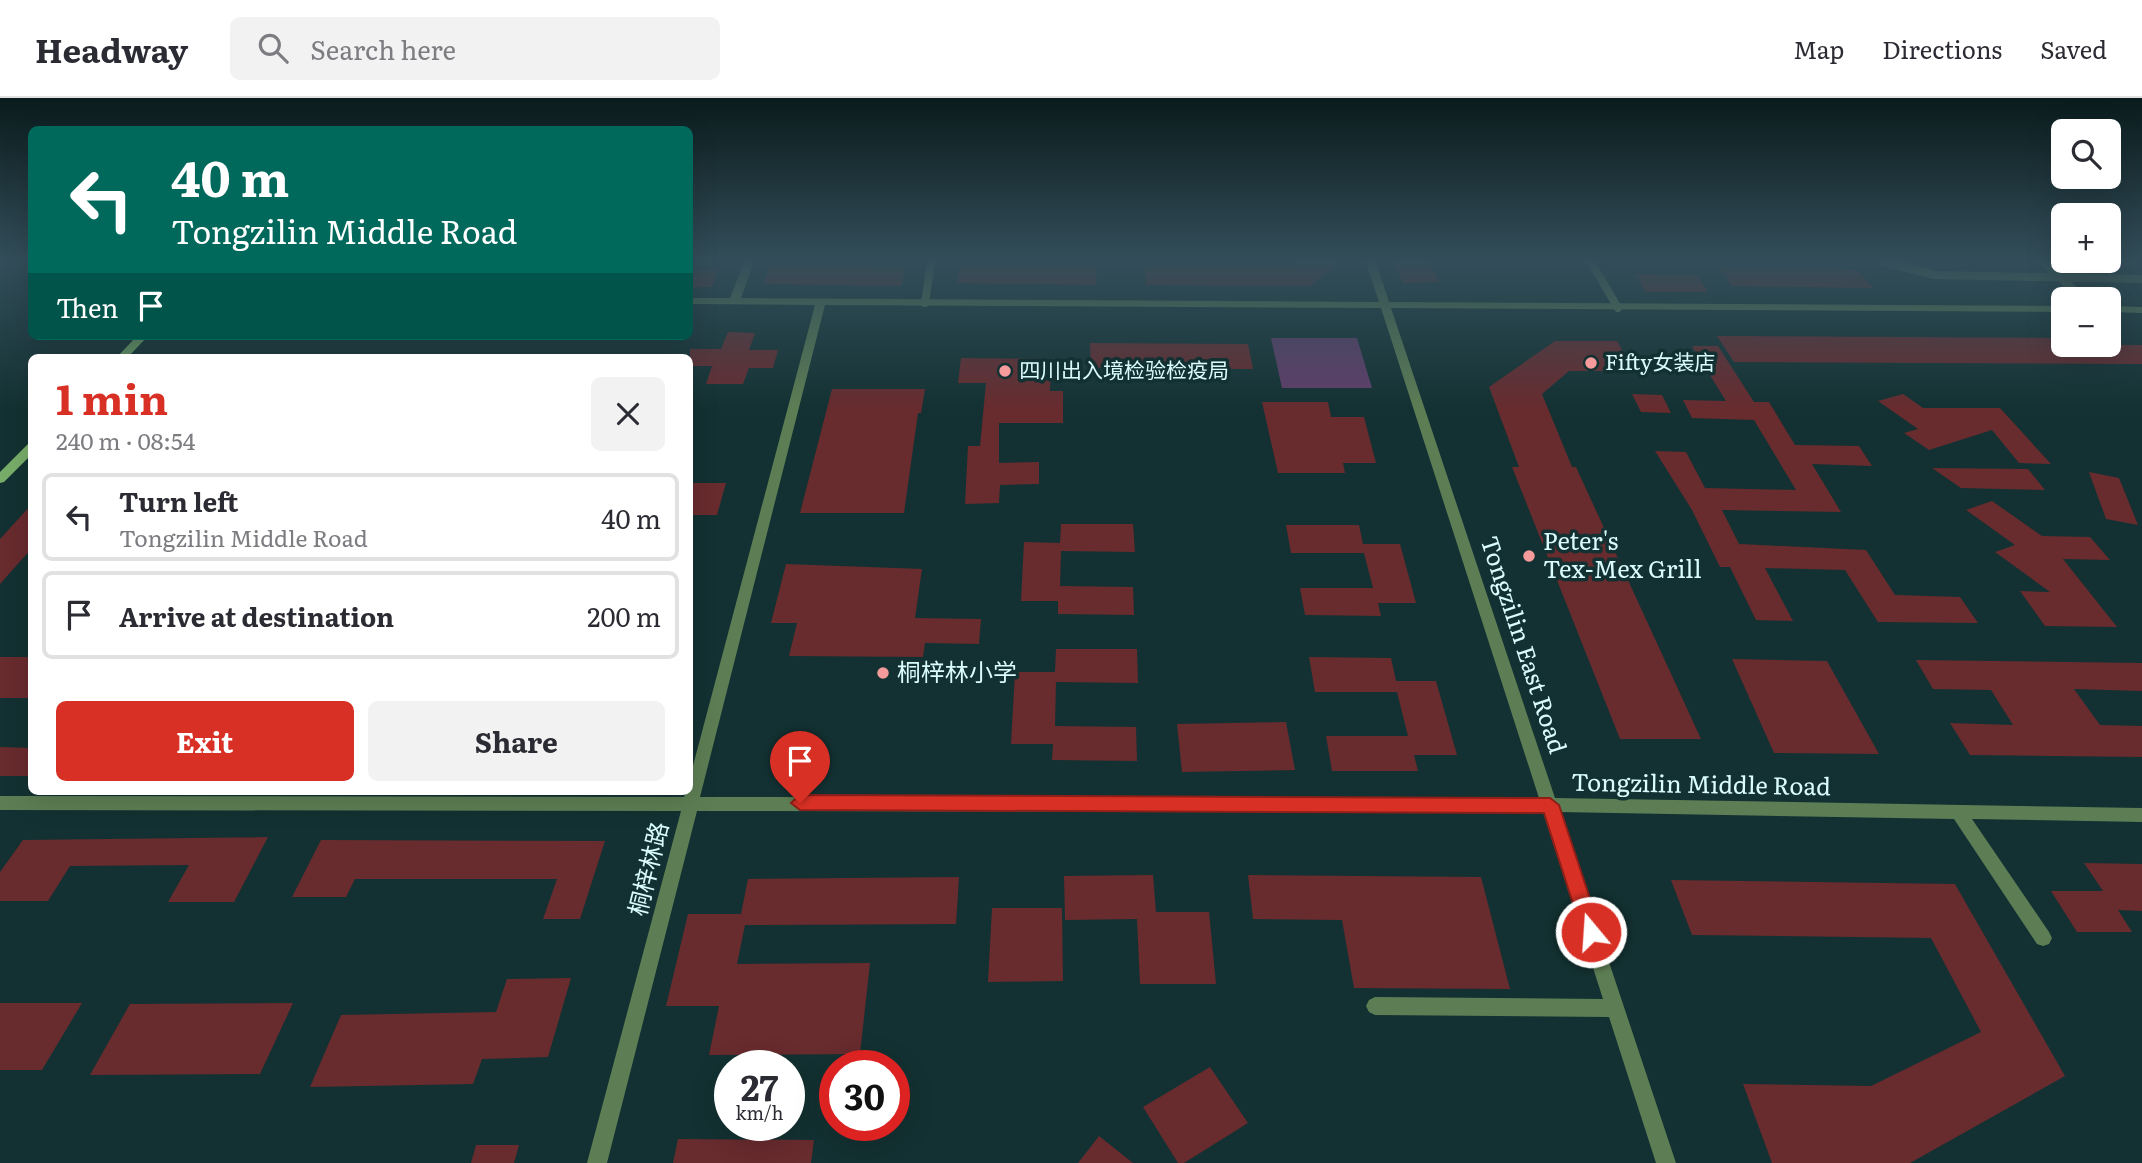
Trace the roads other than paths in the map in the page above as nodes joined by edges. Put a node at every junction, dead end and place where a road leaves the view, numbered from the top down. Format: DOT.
graph roads {
  1 [pos="818,312"];
  2 [pos="1388,312"];
  3 [pos="139,340"];
  4 [pos="125,354"];
  5 [pos="28,451"];
  6 [pos="0,479"];
  7 [pos="693,788"];
  8 [pos="691,795"];
  9 [pos="0,803"];
  10 [pos="689,803"];
  11 [pos="1550,805"];
  12 [pos="1958,811"];
  13 [pos="2142,816"];
  14 [pos="2043,938"];
  15 [pos="1375,1006"];
  16 [pos="1616,1008"];
  17 [pos="597,1163"];
  18 [pos="1666,1163"];
  1 -- 7 [label="street, 桐梓林路"];
  2 -- 11 [label="street, Tongzilin East Road"];
  3 -- 4 [label="main road"];
  5 -- 6 [label="main road"];
  8 -- 10 [label="street, 桐梓林路"];
  9 -- 10 [label="street, Tongzilin Middle Road"];
  10 -- 11 [label="street, Tongzilin Middle Road"];
  10 -- 17 [label="street, 桐梓林路"];
  11 -- 12 [label="street, Tongzilin Middle Road"];
  11 -- 16 [label="street, Tongzilin East Road"];
  12 -- 13 [label="street, Tongzilin Middle Road"];
  12 -- 14 [label="street"];
  15 -- 16 [label="street"];
  16 -- 18 [label="street, Tongzilin East Road"];
}
